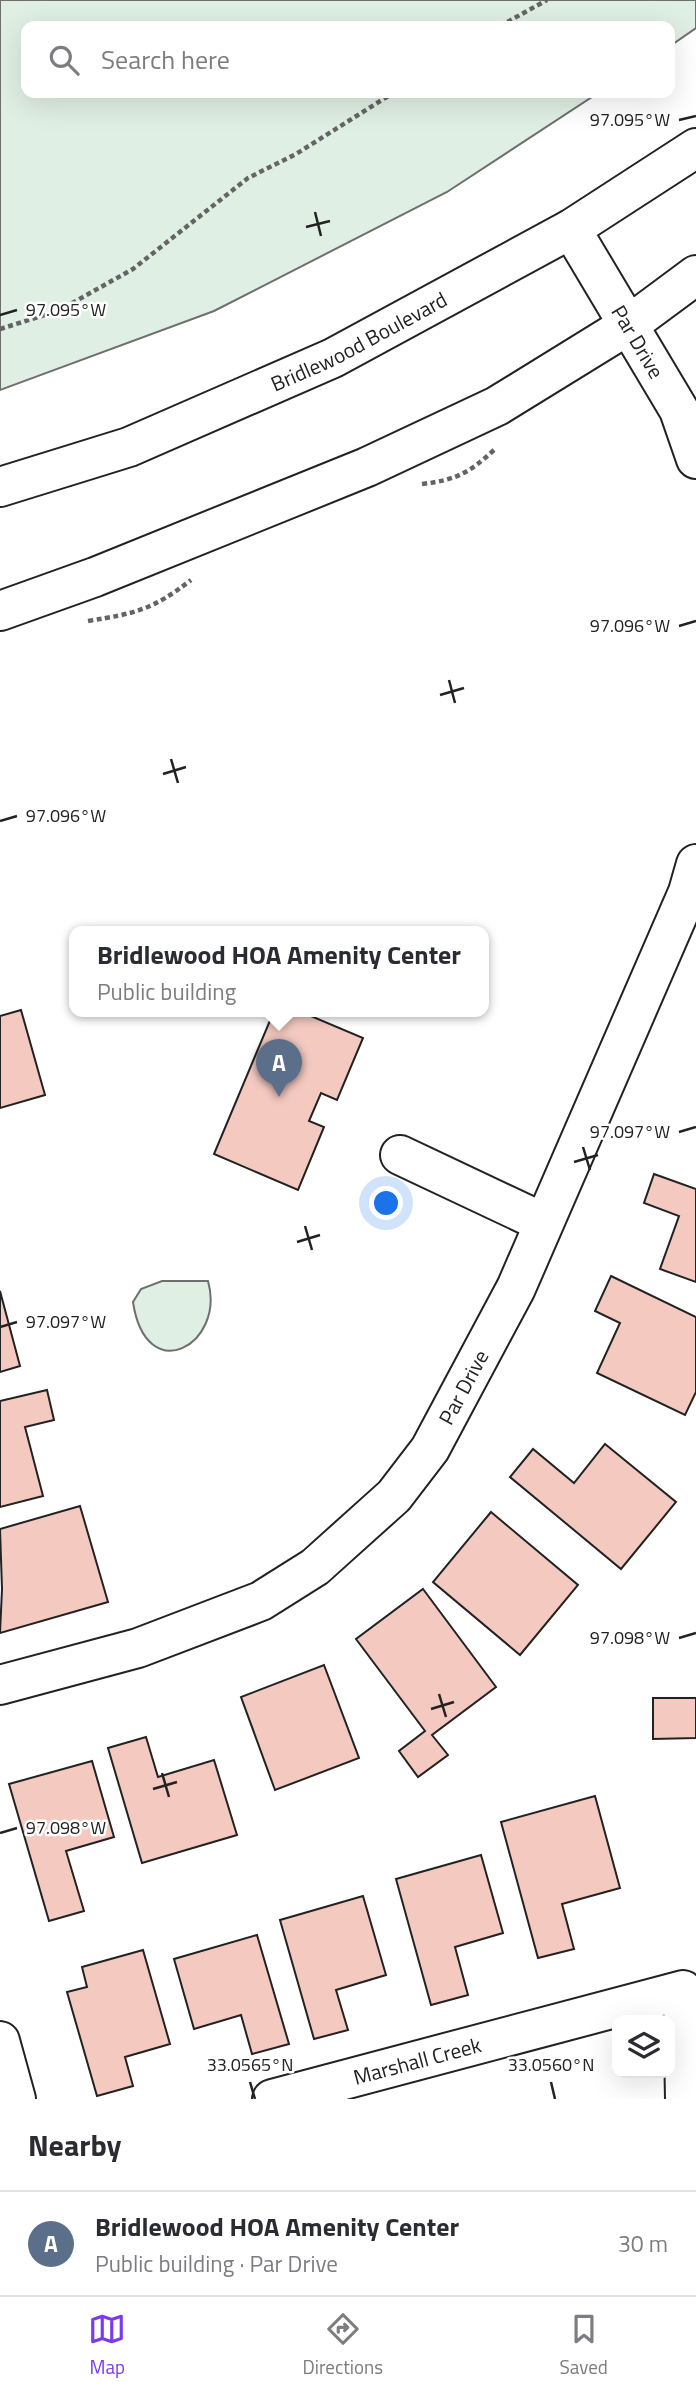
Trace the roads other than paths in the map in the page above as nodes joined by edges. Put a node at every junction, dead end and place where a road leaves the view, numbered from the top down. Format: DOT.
graph roads {
  1 [pos="696,148"];
  2 [pos="571,229"];
  3 [pos="696,275"];
  4 [pos="630,324"];
  5 [pos="696,459"];
  6 [pos="0,487"];
  7 [pos="0,611"];
  8 [pos="696,864"];
  9 [pos="400,1155"];
  10 [pos="542,1222"];
  11 [pos="0,1685"];
  12 [pos="0,2041"];
  13 [pos="16,2099"];
  14 [pos="272,2099"];
  15 [pos="685,2099"];
  1 -- 2 [label="street, Bridlewood Boulevard"];
  2 -- 4 [label="street, Par Drive"];
  2 -- 6 [label="street, Bridlewood Boulevard"];
  3 -- 4 [label="street"];
  4 -- 5 [label="street, Par Drive"];
  4 -- 7 [label="street"];
  8 -- 10 [label="street, Par Drive"];
  9 -- 10 [label="street"];
  10 -- 11 [label="street, Par Drive"];
  12 -- 13 [label="street"];
  14 -- 15 [label="street, Marshall Creek"];
}
